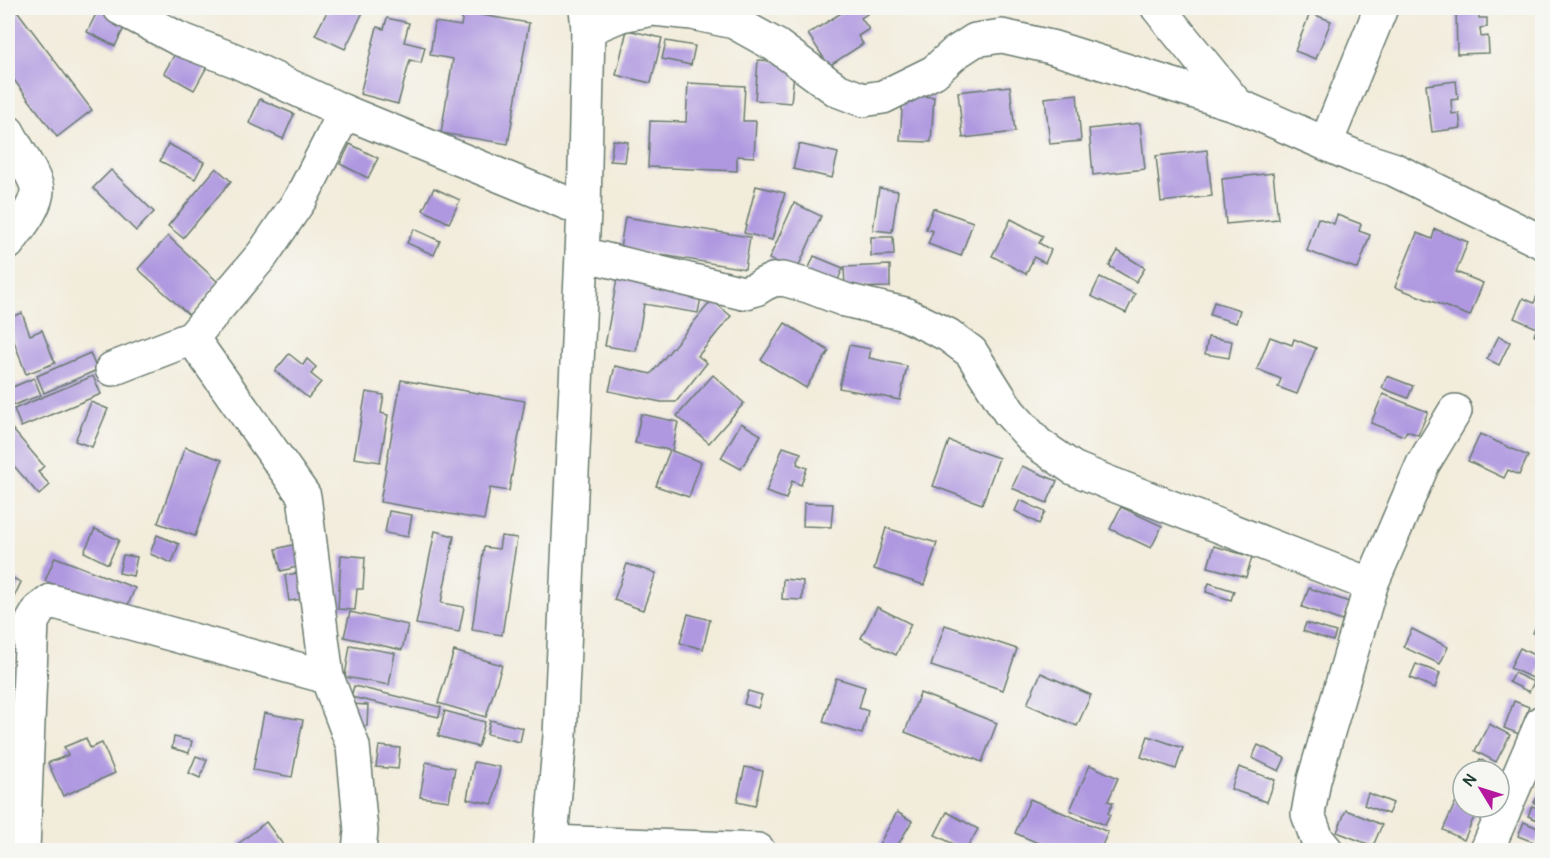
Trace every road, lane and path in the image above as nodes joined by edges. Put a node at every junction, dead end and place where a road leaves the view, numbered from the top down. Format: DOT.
graph roads {
  1 [pos="120,8"];
  2 [pos="1158,8"];
  3 [pos="1381,8"];
  4 [pos="587,18"];
  5 [pos="1237,105"];
  6 [pos="345,112"];
  7 [pos="8,132"];
  8 [pos="1326,143"];
  9 [pos="584,210"];
  10 [pos="1540,234"];
  11 [pos="8,243"];
  12 [pos="582,254"];
  13 [pos="192,339"];
  14 [pos="112,369"];
  15 [pos="1455,411"];
  16 [pos="1371,585"];
  17 [pos="327,677"];
  18 [pos="1542,722"];
  19 [pos="551,847"];
  20 [pos="23,850"];
  21 [pos="359,850"];
  22 [pos="758,850"];
  23 [pos="1326,850"];
  24 [pos="1486,850"];
  1 -- 6 [label="street"];
  2 -- 5 [label="street"];
  3 -- 8 [label="street"];
  4 -- 5 [label="street"];
  4 -- 9 [label="street"];
  5 -- 8 [label="street"];
  6 -- 9 [label="street"];
  6 -- 13 [label="street"];
  7 -- 11 [label="street"];
  8 -- 10 [label="street"];
  9 -- 12 [label="street"];
  12 -- 16 [label="street"];
  12 -- 19 [label="street"];
  13 -- 14 [label="street"];
  13 -- 17 [label="street"];
  15 -- 16 [label="street"];
  16 -- 23 [label="street"];
  17 -- 20 [label="street"];
  17 -- 21 [label="street"];
  18 -- 24 [label="street"];
  19 -- 22 [label="street"];
}
